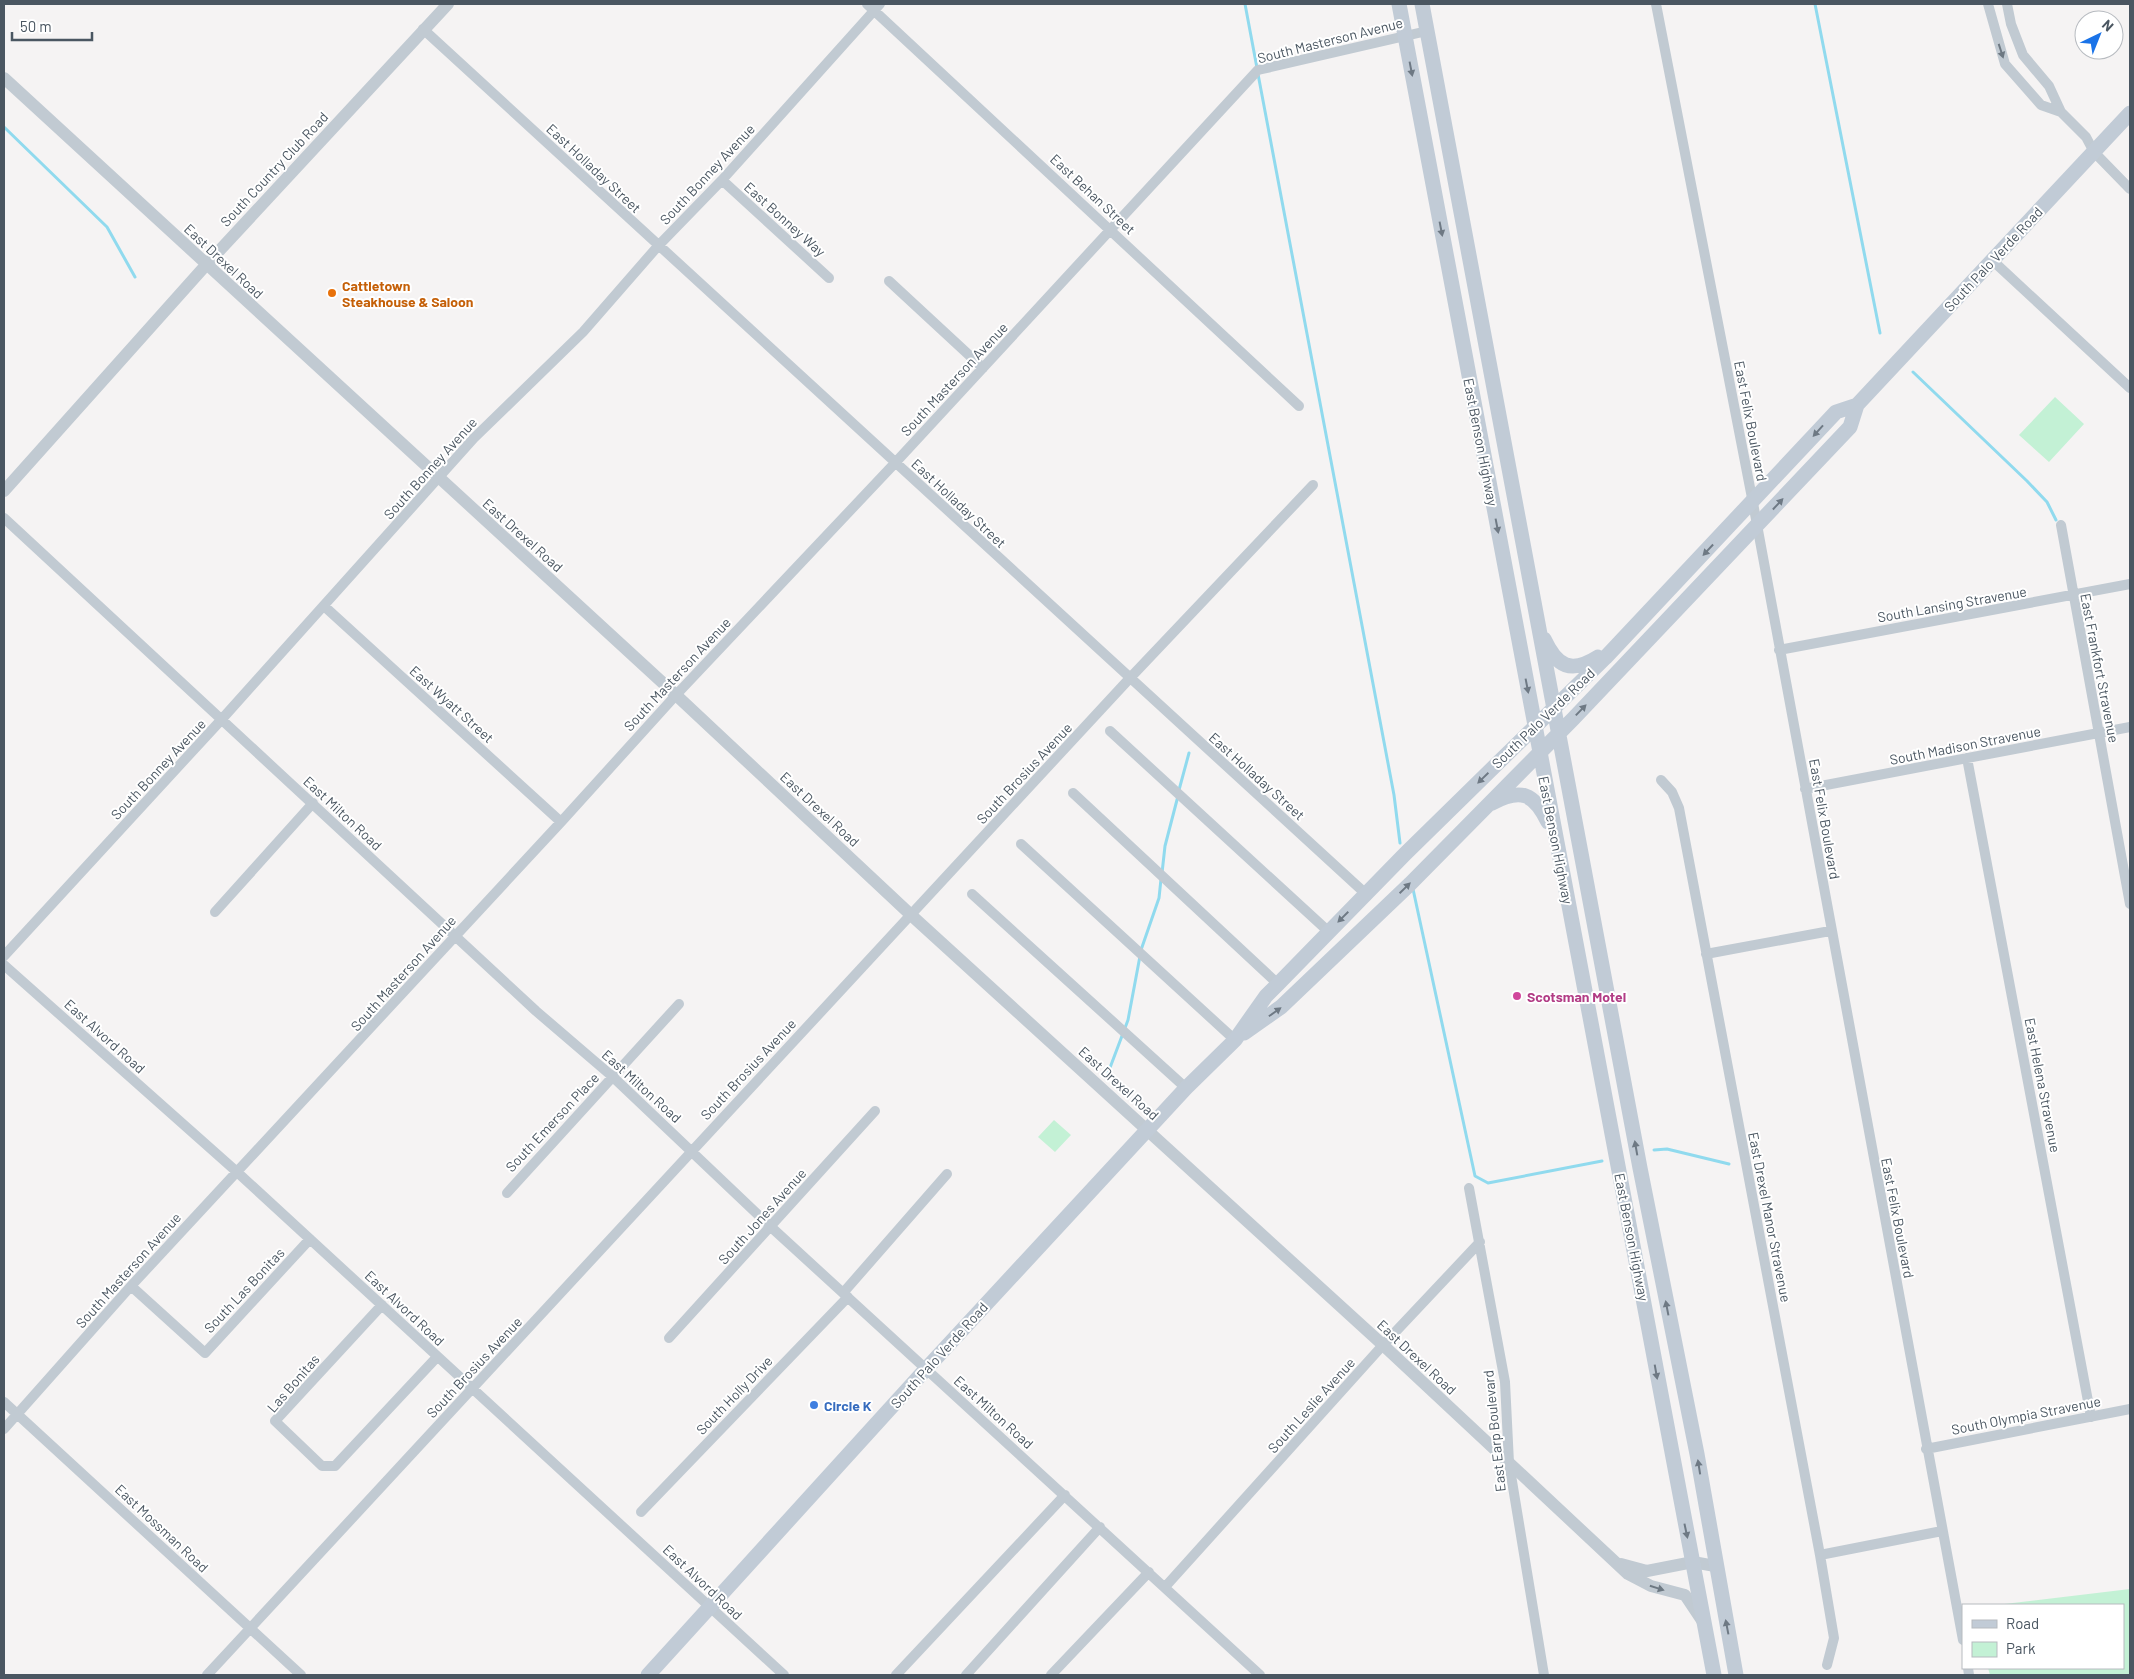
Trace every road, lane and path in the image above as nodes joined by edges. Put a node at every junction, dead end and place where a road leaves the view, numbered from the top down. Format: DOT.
graph roads {
  1 [pos="448,4"];
  2 [pos="1399,4"];
  3 [pos="1422,4"];
  4 [pos="1656,4"];
  5 [pos="1988,4"];
  6 [pos="2007,4"];
  7 [pos="874,6"];
  8 [pos="423,29"];
  9 [pos="1427,31"];
  10 [pos="1404,36"];
  11 [pos="4,78"];
  12 [pos="2061,112"];
  13 [pos="2130,113"];
  14 [pos="2094,152"];
  15 [pos="722,180"];
  16 [pos="2130,189"];
  17 [pos="1111,229"];
  18 [pos="658,246"];
  19 [pos="1992,260"];
  20 [pos="206,265"];
  21 [pos="829,278"];
  22 [pos="889,281"];
  23 [pos="1482,326"];
  24 [pos="1460,333"];
  25 [pos="983,368"];
  26 [pos="2130,388"];
  27 [pos="1857,405"];
  28 [pos="1299,406"];
  29 [pos="895,463"];
  30 [pos="439,479"];
  31 [pos="1314,485"];
  32 [pos="4,491"];
  33 [pos="1753,503"];
  34 [pos="4,518"];
  35 [pos="1757,526"];
  36 [pos="2061,526"];
  37 [pos="2130,584"];
  38 [pos="2072,596"];
  39 [pos="324,606"];
  40 [pos="1538,627"];
  41 [pos="1616,646"];
  42 [pos="1779,650"];
  43 [pos="1130,678"];
  44 [pos="676,695"];
  45 [pos="1554,710"];
  46 [pos="222,719"];
  47 [pos="1534,727"];
  48 [pos="2130,727"];
  49 [pos="1110,731"];
  50 [pos="1559,733"];
  51 [pos="2098,733"];
  52 [pos="1540,752"];
  53 [pos="1967,758"];
  54 [pos="1661,780"];
  55 [pos="1805,789"];
  56 [pos="1073,793"];
  57 [pos="313,804"];
  58 [pos="1486,806"];
  59 [pos="561,822"];
  60 [pos="1021,844"];
  61 [pos="1558,850"];
  62 [pos="972,894"];
  63 [pos="1366,894"];
  64 [pos="2130,904"];
  65 [pos="215,912"];
  66 [pos="911,915"];
  67 [pos="1830,931"];
  68 [pos="1329,932"];
  69 [pos="455,936"];
  70 [pos="1706,954"];
  71 [pos="4,956"];
  72 [pos="4,964"];
  73 [pos="1278,984"];
  74 [pos="679,1004"];
  75 [pos="1235,1040"];
  76 [pos="613,1077"];
  77 [pos="1186,1088"];
  78 [pos="875,1111"];
  79 [pos="1148,1129"];
  80 [pos="691,1150"];
  81 [pos="237,1172"];
  82 [pos="947,1174"];
  83 [pos="1469,1188"];
  84 [pos="507,1192"];
  85 [pos="771,1227"];
  86 [pos="310,1239"];
  87 [pos="1480,1242"];
  88 [pos="131,1286"];
  89 [pos="846,1295"];
  90 [pos="382,1305"];
  91 [pos="668,1338"];
  92 [pos="1383,1345"];
  93 [pos="438,1357"];
  94 [pos="926,1369"];
  95 [pos="472,1390"];
  96 [pos="4,1402"];
  97 [pos="2130,1409"];
  98 [pos="17,1414"];
  99 [pos="2091,1417"];
  100 [pos="4,1428"];
  101 [pos="1926,1449"];
  102 [pos="1509,1463"];
  103 [pos="1065,1495"];
  104 [pos="640,1512"];
  105 [pos="1100,1527"];
  106 [pos="1942,1531"];
  107 [pos="1820,1555"];
  108 [pos="1693,1562"];
  109 [pos="1616,1563"];
  110 [pos="1715,1566"];
  111 [pos="1149,1572"];
  112 [pos="1165,1587"];
  113 [pos="711,1608"];
  114 [pos="1705,1624"];
  115 [pos="250,1628"];
  116 [pos="1962,1635"];
  117 [pos="1827,1665"];
  118 [pos="207,1675"];
  119 [pos="301,1675"];
  120 [pos="648,1675"];
  121 [pos="784,1675"];
  122 [pos="896,1675"];
  123 [pos="966,1675"];
  124 [pos="1051,1675"];
  125 [pos="1260,1675"];
  126 [pos="1544,1675"];
  127 [pos="1714,1675"];
  128 [pos="1736,1675"];
  1 -- 8 [label="street, South Country Club Road"];
  2 -- 10 [label="main road, East Benson Highway"];
  3 -- 9 [label="main road, East Benson Highway"];
  4 -- 33 [label="street, East Felix Boulevard"];
  5 -- 12 [label="street, one-way"];
  6 -- 12 [label="street"];
  7 -- 15 [label="street, South Bonney Avenue"];
  7 -- 17 [label="street, East Behan Street"];
  8 -- 18 [label="street, East Holladay Street"];
  8 -- 20 [label="street, South Country Club Road"];
  9 -- 10 [label="street, South Masterson Avenue"];
  9 -- 23 [label="main road, East Benson Highway"];
  10 -- 17 [label="street, South Masterson Avenue"];
  10 -- 24 [label="main road, East Benson Highway, one-way"];
  11 -- 20 [label="street, East Drexel Road"];
  12 -- 14 [label="street"];
  13 -- 14 [label="main road, South Palo Verde Road"];
  14 -- 16 [label="street"];
  14 -- 19 [label="main road, South Palo Verde Road"];
  15 -- 18 [label="street, South Bonney Avenue"];
  15 -- 21 [label="street, East Bonney Way"];
  17 -- 25 [label="street, South Masterson Avenue"];
  17 -- 28 [label="street, East Behan Street"];
  18 -- 29 [label="street, East Holladay Street"];
  18 -- 30 [label="street, South Bonney Avenue"];
  19 -- 26 [label="street"];
  19 -- 27 [label="main road, South Palo Verde Road"];
  20 -- 30 [label="street, East Drexel Road"];
  20 -- 32 [label="street, South Country Club Road"];
  22 -- 25 [label="street"];
  23 -- 24 [label="main road"];
  23 -- 40 [label="main road, East Benson Highway"];
  24 -- 47 [label="main road, East Benson Highway, one-way"];
  25 -- 29 [label="street, South Masterson Avenue"];
  27 -- 33 [label="main road, South Palo Verde Road, one-way"];
  35 -- 27 [label="main road, South Palo Verde Road, one-way"];
  29 -- 43 [label="street, East Holladay Street"];
  29 -- 44 [label="street, South Masterson Avenue"];
  30 -- 39 [label="street, South Bonney Avenue"];
  30 -- 44 [label="street, East Drexel Road"];
  31 -- 43 [label="street, South Brosius Avenue"];
  33 -- 35 [label="street, East Felix Boulevard"];
  33 -- 41 [label="main road, South Palo Verde Road, one-way"];
  34 -- 46 [label="street, East Milton Road"];
  35 -- 42 [label="street, East Felix Boulevard"];
  50 -- 35 [label="main road, South Palo Verde Road, one-way"];
  36 -- 38 [label="street, East Frankfort Stravenue"];
  37 -- 38 [label="street, South Lansing Stravenue"];
  38 -- 42 [label="street, South Lansing Stravenue"];
  38 -- 51 [label="street, East Frankfort Stravenue"];
  39 -- 46 [label="street, South Bonney Avenue"];
  39 -- 59 [label="street, East Wyatt Street"];
  40 -- 41 [label="main road"];
  40 -- 45 [label="main road, East Benson Highway"];
  41 -- 45 [label="main road, South Palo Verde Road"];
  42 -- 55 [label="street, East Felix Boulevard"];
  43 -- 63 [label="street, East Holladay Street"];
  43 -- 66 [label="street, South Brosius Avenue"];
  44 -- 59 [label="street, South Masterson Avenue"];
  44 -- 66 [label="street, East Drexel Road"];
  45 -- 47 [label="main road, South Palo Verde Road"];
  45 -- 50 [label="main road, East Benson Highway"];
  46 -- 57 [label="street, East Milton Road"];
  46 -- 71 [label="street, South Bonney Avenue"];
  47 -- 52 [label="main road, East Benson Highway"];
  47 -- 63 [label="main road, South Palo Verde Road, one-way"];
  48 -- 51 [label="street, South Madison Stravenue"];
  49 -- 68 [label="street"];
  50 -- 52 [label="main road, South Palo Verde Road"];
  110 -- 50 [label="main road, East Benson Highway, one-way"];
  51 -- 53 [label="street, South Madison Stravenue"];
  51 -- 64 [label="street, East Frankfort Stravenue"];
  52 -- 58 [label="main road, South Palo Verde Road"];
  52 -- 61 [label="main road, East Benson Highway"];
  53 -- 55 [label="street, South Madison Stravenue"];
  53 -- 99 [label="street, East Helena Stravenue"];
  54 -- 70 [label="street, East Drexel Manor Stravenue"];
  55 -- 67 [label="street, East Felix Boulevard"];
  56 -- 73 [label="street"];
  57 -- 65 [label="street"];
  57 -- 69 [label="street, East Milton Road"];
  58 -- 61 [label="main road"];
  75 -- 58 [label="main road, South Palo Verde Road, one-way"];
  59 -- 69 [label="street, South Masterson Avenue"];
  60 -- 75 [label="street"];
  61 -- 108 [label="main road, East Benson Highway, one-way"];
  62 -- 77 [label="street"];
  63 -- 68 [label="main road, South Palo Verde Road, one-way"];
  66 -- 79 [label="street, East Drexel Road"];
  66 -- 80 [label="street, South Brosius Avenue"];
  67 -- 70 [label="street"];
  67 -- 101 [label="street, East Felix Boulevard"];
  68 -- 73 [label="main road, South Palo Verde Road"];
  69 -- 76 [label="street, East Milton Road"];
  69 -- 81 [label="street, South Masterson Avenue"];
  70 -- 107 [label="street, East Drexel Manor Stravenue"];
  72 -- 81 [label="street, East Alvord Road"];
  73 -- 75 [label="main road, South Palo Verde Road"];
  74 -- 76 [label="street, South Emerson Place"];
  75 -- 77 [label="main road, South Palo Verde Road"];
  76 -- 80 [label="street, East Milton Road"];
  76 -- 84 [label="street, South Emerson Place"];
  77 -- 79 [label="main road, South Palo Verde Road"];
  78 -- 85 [label="street, South Jones Avenue"];
  79 -- 92 [label="street, East Drexel Road"];
  79 -- 94 [label="main road, South Palo Verde Road"];
  80 -- 85 [label="street, East Milton Road"];
  80 -- 95 [label="street, South Brosius Avenue"];
  81 -- 86 [label="street, East Alvord Road"];
  81 -- 88 [label="street, South Masterson Avenue"];
  82 -- 89 [label="street, South Holly Drive"];
  83 -- 87 [label="street, East Earp Boulevard"];
  85 -- 89 [label="street, East Milton Road"];
  85 -- 91 [label="street, South Jones Avenue"];
  86 -- 88 [label="street, South Las Bonitas"];
  86 -- 90 [label="street, East Alvord Road"];
  87 -- 92 [label="street, South Leslie Avenue"];
  87 -- 102 [label="street, East Earp Boulevard"];
  88 -- 98 [label="street, South Masterson Avenue"];
  89 -- 94 [label="street, East Milton Road"];
  89 -- 104 [label="street, South Holly Drive"];
  90 -- 93 [label="street, East Alvord Road"];
  90 -- 93 [label="street, Las Bonitas"];
  92 -- 102 [label="street, East Drexel Road"];
  92 -- 112 [label="street, South Leslie Avenue"];
  93 -- 95 [label="street, East Alvord Road"];
  94 -- 103 [label="street, East Milton Road"];
  94 -- 113 [label="main road, South Palo Verde Road"];
  95 -- 113 [label="street, East Alvord Road"];
  95 -- 115 [label="street, South Brosius Avenue"];
  96 -- 98 [label="street, East Mossman Road"];
  97 -- 99 [label="street, South Olympia Stravenue"];
  98 -- 100 [label="street, South Masterson Avenue"];
  98 -- 115 [label="street, East Mossman Road"];
  99 -- 101 [label="street, South Olympia Stravenue"];
  101 -- 106 [label="street, East Felix Boulevard"];
  102 -- 109 [label="street, East Drexel Road"];
  102 -- 126 [label="street, East Earp Boulevard"];
  103 -- 105 [label="street, East Milton Road"];
  103 -- 122 [label="street"];
  105 -- 111 [label="street, East Milton Road"];
  105 -- 123 [label="street"];
  106 -- 107 [label="street"];
  106 -- 116 [label="street, East Felix Boulevard"];
  107 -- 117 [label="street, East Drexel Manor Stravenue"];
  108 -- 109 [label="street"];
  108 -- 110 [label="street"];
  108 -- 114 [label="main road, East Benson Highway"];
  109 -- 114 [label="street, East Drexel Road, one-way"];
  128 -- 110 [label="main road, East Benson Highway, one-way"];
  111 -- 112 [label="street, East Milton Road"];
  111 -- 124 [label="street"];
  112 -- 125 [label="street, East Milton Road"];
  113 -- 120 [label="main road, South Palo Verde Road"];
  113 -- 121 [label="street, East Alvord Road"];
  114 -- 127 [label="main road, East Benson Highway"];
  115 -- 118 [label="street, South Brosius Avenue"];
  115 -- 119 [label="street, East Mossman Road"];
}
